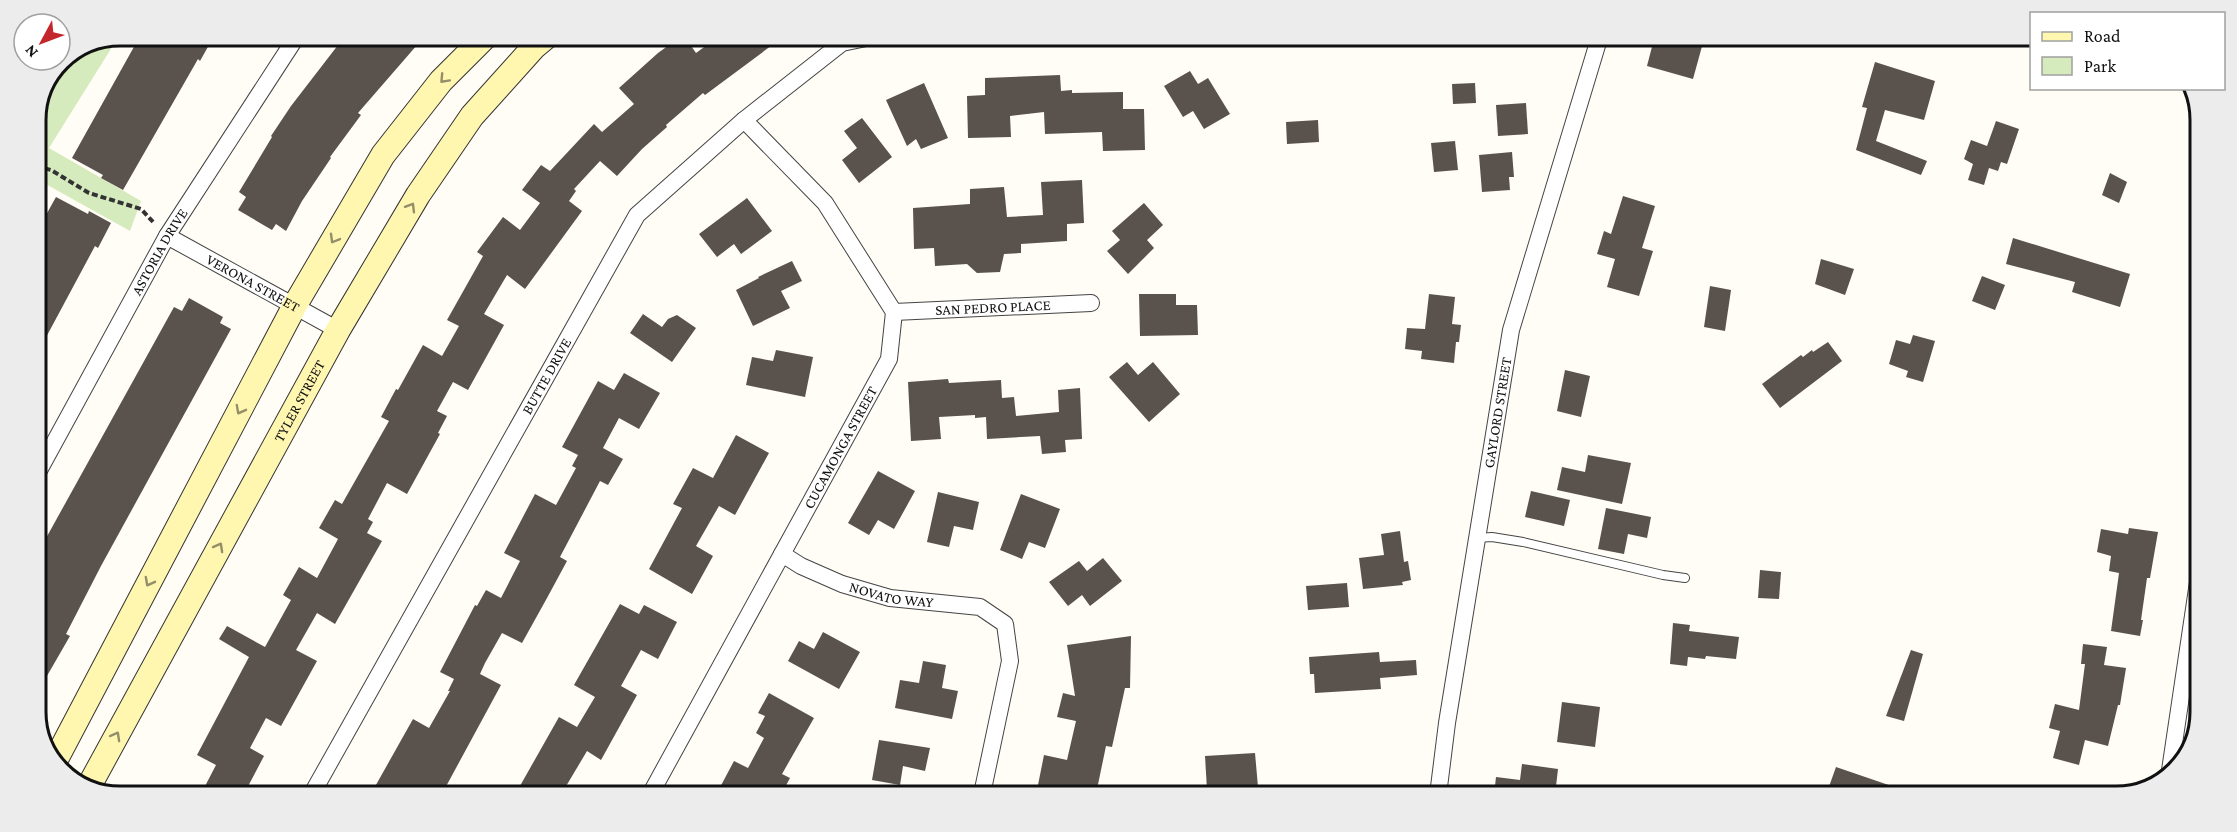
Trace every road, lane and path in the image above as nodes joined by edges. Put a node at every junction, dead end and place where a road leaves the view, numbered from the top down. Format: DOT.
graph roads {
  1 [pos="290,46"];
  2 [pos="476,46"];
  3 [pos="535,46"];
  4 [pos="838,46"];
  5 [pos="1597,46"];
  6 [pos="744,120"];
  7 [pos="46,169"];
  8 [pos="167,236"];
  9 [pos="1091,303"];
  10 [pos="295,305"];
  11 [pos="894,312"];
  12 [pos="338,330"];
  13 [pos="47,457"];
  14 [pos="1477,538"];
  15 [pos="782,554"];
  16 [pos="1685,578"];
  17 [pos="2190,636"];
  18 [pos="59,753"];
  19 [pos="2171,761"];
  20 [pos="92,780"];
  21 [pos="316,786"];
  22 [pos="655,786"];
  23 [pos="984,786"];
  24 [pos="1439,786"];
  1 -- 8 [label="street, ASTORIA DRIVE"];
  2 -- 10 [label="main road, one-way"];
  12 -- 3 [label="main road, TYLER STREET, one-way"];
  4 -- 6 [label="street, BUTTE DRIVE"];
  5 -- 14 [label="street, GAYLORD STREET"];
  6 -- 11 [label="street"];
  6 -- 21 [label="street, BUTTE DRIVE"];
  7 -- 8 [label="path"];
  8 -- 10 [label="street, VERONA STREET"];
  8 -- 13 [label="street, ASTORIA DRIVE"];
  9 -- 11 [label="street, SAN PEDRO PLACE"];
  10 -- 12 [label="street, VERONA STREET"];
  10 -- 18 [label="main road, one-way"];
  11 -- 15 [label="street, CUCAMONGA STREET"];
  20 -- 12 [label="main road, TYLER STREET, one-way"];
  14 -- 16 [label="lane"];
  14 -- 24 [label="street, GAYLORD STREET"];
  15 -- 22 [label="street, CUCAMONGA STREET"];
  15 -- 23 [label="street, NOVATO WAY"];
  17 -- 19 [label="street"];
}
